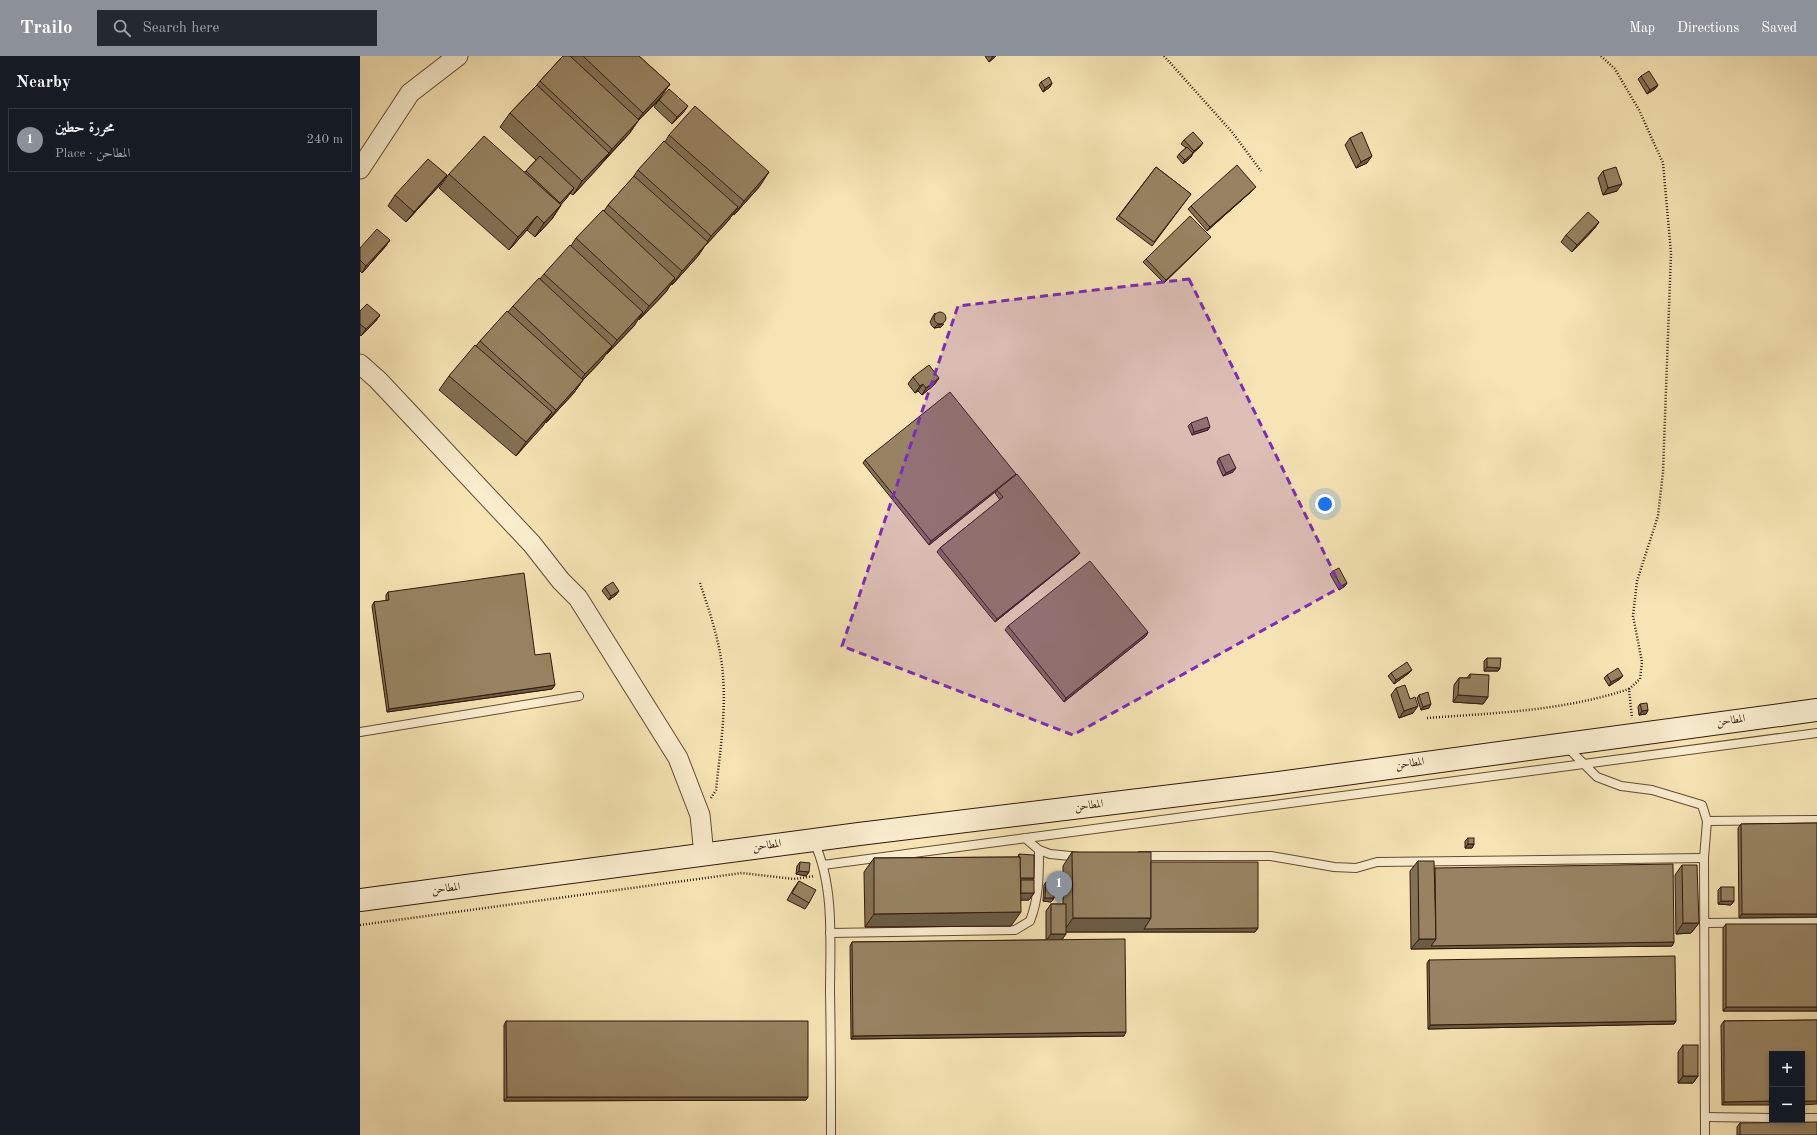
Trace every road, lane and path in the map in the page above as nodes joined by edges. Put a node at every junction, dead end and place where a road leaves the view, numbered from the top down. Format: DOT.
graph roads {
  1 [pos="458,56"];
  2 [pos="1164,56"];
  3 [pos="1600,56"];
  4 [pos="360,169"];
  5 [pos="1260,171"];
  6 [pos="360,364"];
  7 [pos="700,583"];
  8 [pos="1629,689"];
  9 [pos="579,696"];
  10 [pos="1817,710"];
  11 [pos="1427,718"];
  12 [pos="360,732"];
  13 [pos="1817,733"];
  14 [pos="1635,734"];
  15 [pos="1563,743"];
  16 [pos="1585,764"];
  17 [pos="700,815"];
  18 [pos="1817,820"];
  19 [pos="1707,821"];
  20 [pos="1025,838"];
  21 [pos="813,840"];
  22 [pos="1039,850"];
  23 [pos="704,855"];
  24 [pos="1129,856"];
  25 [pos="1091,857"];
  26 [pos="1704,858"];
  27 [pos="823,865"];
  28 [pos="826,875"];
  29 [pos="360,900"];
  30 [pos="1817,922"];
  31 [pos="1704,923"];
  32 [pos="360,925"];
  33 [pos="830,933"];
  34 [pos="1705,1117"];
  35 [pos="1769,1118"];
  36 [pos="1805,1118"];
  37 [pos="1817,1118"];
  38 [pos="831,1135"];
  39 [pos="1705,1135"];
  1 -- 4 [label="street"];
  2 -- 5 [label="path"];
  3 -- 8 [label="path"];
  6 -- 17 [label="street"];
  7 -- 17 [label="path"];
  8 -- 11 [label="path"];
  8 -- 14 [label="path"];
  9 -- 12 [label="lane"];
  10 -- 14 [label="main road, المطاحن"];
  13 -- 16 [label="lane"];
  14 -- 15 [label="main road, المطاحن"];
  15 -- 16 [label="lane"];
  15 -- 21 [label="main road, المطاحن"];
  16 -- 19 [label="lane"];
  16 -- 20 [label="lane"];
  17 -- 23 [label="street"];
  18 -- 19 [label="lane"];
  19 -- 26 [label="lane"];
  20 -- 22 [label="lane"];
  20 -- 27 [label="lane"];
  21 -- 23 [label="main road, المطاحن"];
  21 -- 27 [label="lane"];
  22 -- 25 [label="lane"];
  22 -- 33 [label="lane"];
  23 -- 29 [label="main road, المطاحن"];
  24 -- 26 [label="lane"];
  26 -- 31 [label="lane"];
  27 -- 28 [label="lane"];
  28 -- 32 [label="path"];
  28 -- 33 [label="lane"];
  30 -- 31 [label="lane"];
  31 -- 34 [label="lane"];
  33 -- 38 [label="lane"];
  34 -- 35 [label="lane"];
  34 -- 39 [label="lane"];
  36 -- 37 [label="lane"];
}
